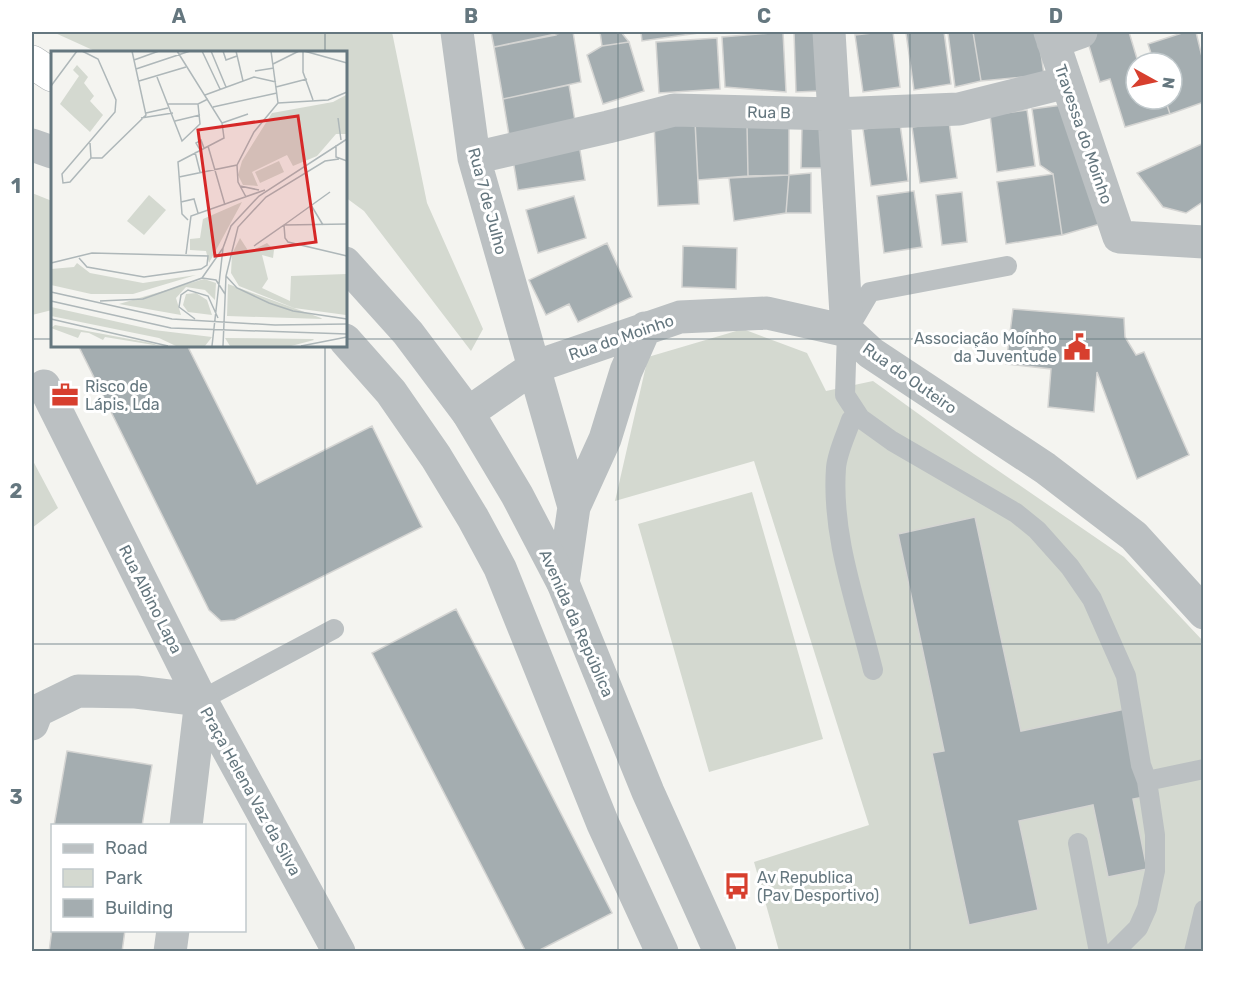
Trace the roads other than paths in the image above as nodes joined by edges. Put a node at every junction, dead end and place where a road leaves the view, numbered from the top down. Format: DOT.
graph roads {
  1 [pos="457,32"];
  2 [pos="829,32"];
  3 [pos="1061,35"];
  4 [pos="32,62"];
  5 [pos="32,73"];
  6 [pos="51,76"];
  7 [pos="51,77"];
  8 [pos="1067,82"];
  9 [pos="834,114"];
  10 [pos="32,145"];
  11 [pos="51,152"];
  12 [pos="474,158"];
  13 [pos="1203,242"];
  14 [pos="346,263"];
  15 [pos="1007,266"];
  16 [pos="645,328"];
  17 [pos="847,331"];
  18 [pos="346,341"];
  19 [pos="534,367"];
  20 [pos="44,386"];
  21 [pos="468,413"];
  22 [pos="860,418"];
  23 [pos="574,507"];
  24 [pos="563,583"];
  25 [pos="1203,614"];
  26 [pos="334,629"];
  27 [pos="873,670"];
  28 [pos="201,700"];
  29 [pos="33,715"];
  30 [pos="1203,769"];
  31 [pos="1147,781"];
  32 [pos="186,824"];
  33 [pos="1078,843"];
  34 [pos="1203,910"];
  35 [pos="173,932"];
  36 [pos="170,951"];
  37 [pos="339,951"];
  38 [pos="662,951"];
  39 [pos="720,951"];
  40 [pos="1099,951"];
  41 [pos="1114,951"];
  42 [pos="1194,951"];
  1 -- 12 [label="street, Rua 7 de Julho"];
  2 -- 9 [label="street, Rua do Outeiro"];
  3 -- 8 [label="street, Travessa do Moínho"];
  4 -- 6 [label="highway"];
  5 -- 7 [label="street"];
  8 -- 9 [label="street, Rua B"];
  8 -- 13 [label="street, Travessa do Moínho"];
  9 -- 12 [label="street, Rua B"];
  9 -- 17 [label="street, Rua do Outeiro"];
  10 -- 11 [label="street"];
  12 -- 19 [label="street, Rua 7 de Julho"];
  14 -- 21 [label="street, Avenida da República"];
  15 -- 17 [label="lane"];
  16 -- 17 [label="street, Rua do Moinho"];
  16 -- 19 [label="street, Rua do Moinho"];
  16 -- 23 [label="street"];
  17 -- 22 [label="lane"];
  17 -- 25 [label="street, Rua do Outeiro"];
  18 -- 38 [label="street"];
  19 -- 21 [label="street"];
  19 -- 23 [label="street, Rua 7 de Julho"];
  20 -- 28 [label="street, Rua Albino Lapa"];
  21 -- 24 [label="street, Avenida da República"];
  22 -- 27 [label="lane"];
  22 -- 31 [label="lane"];
  23 -- 24 [label="street"];
  24 -- 39 [label="street, Avenida da República"];
  26 -- 28 [label="lane, Praça Helena Vaz da Silva"];
  28 -- 29 [label="street"];
  28 -- 32 [label="street"];
  28 -- 37 [label="street, Praça Helena Vaz da Silva"];
  30 -- 31 [label="lane"];
  31 -- 41 [label="lane"];
  33 -- 40 [label="lane"];
  34 -- 42 [label="lane"];
  35 -- 36 [label="street"];
}
